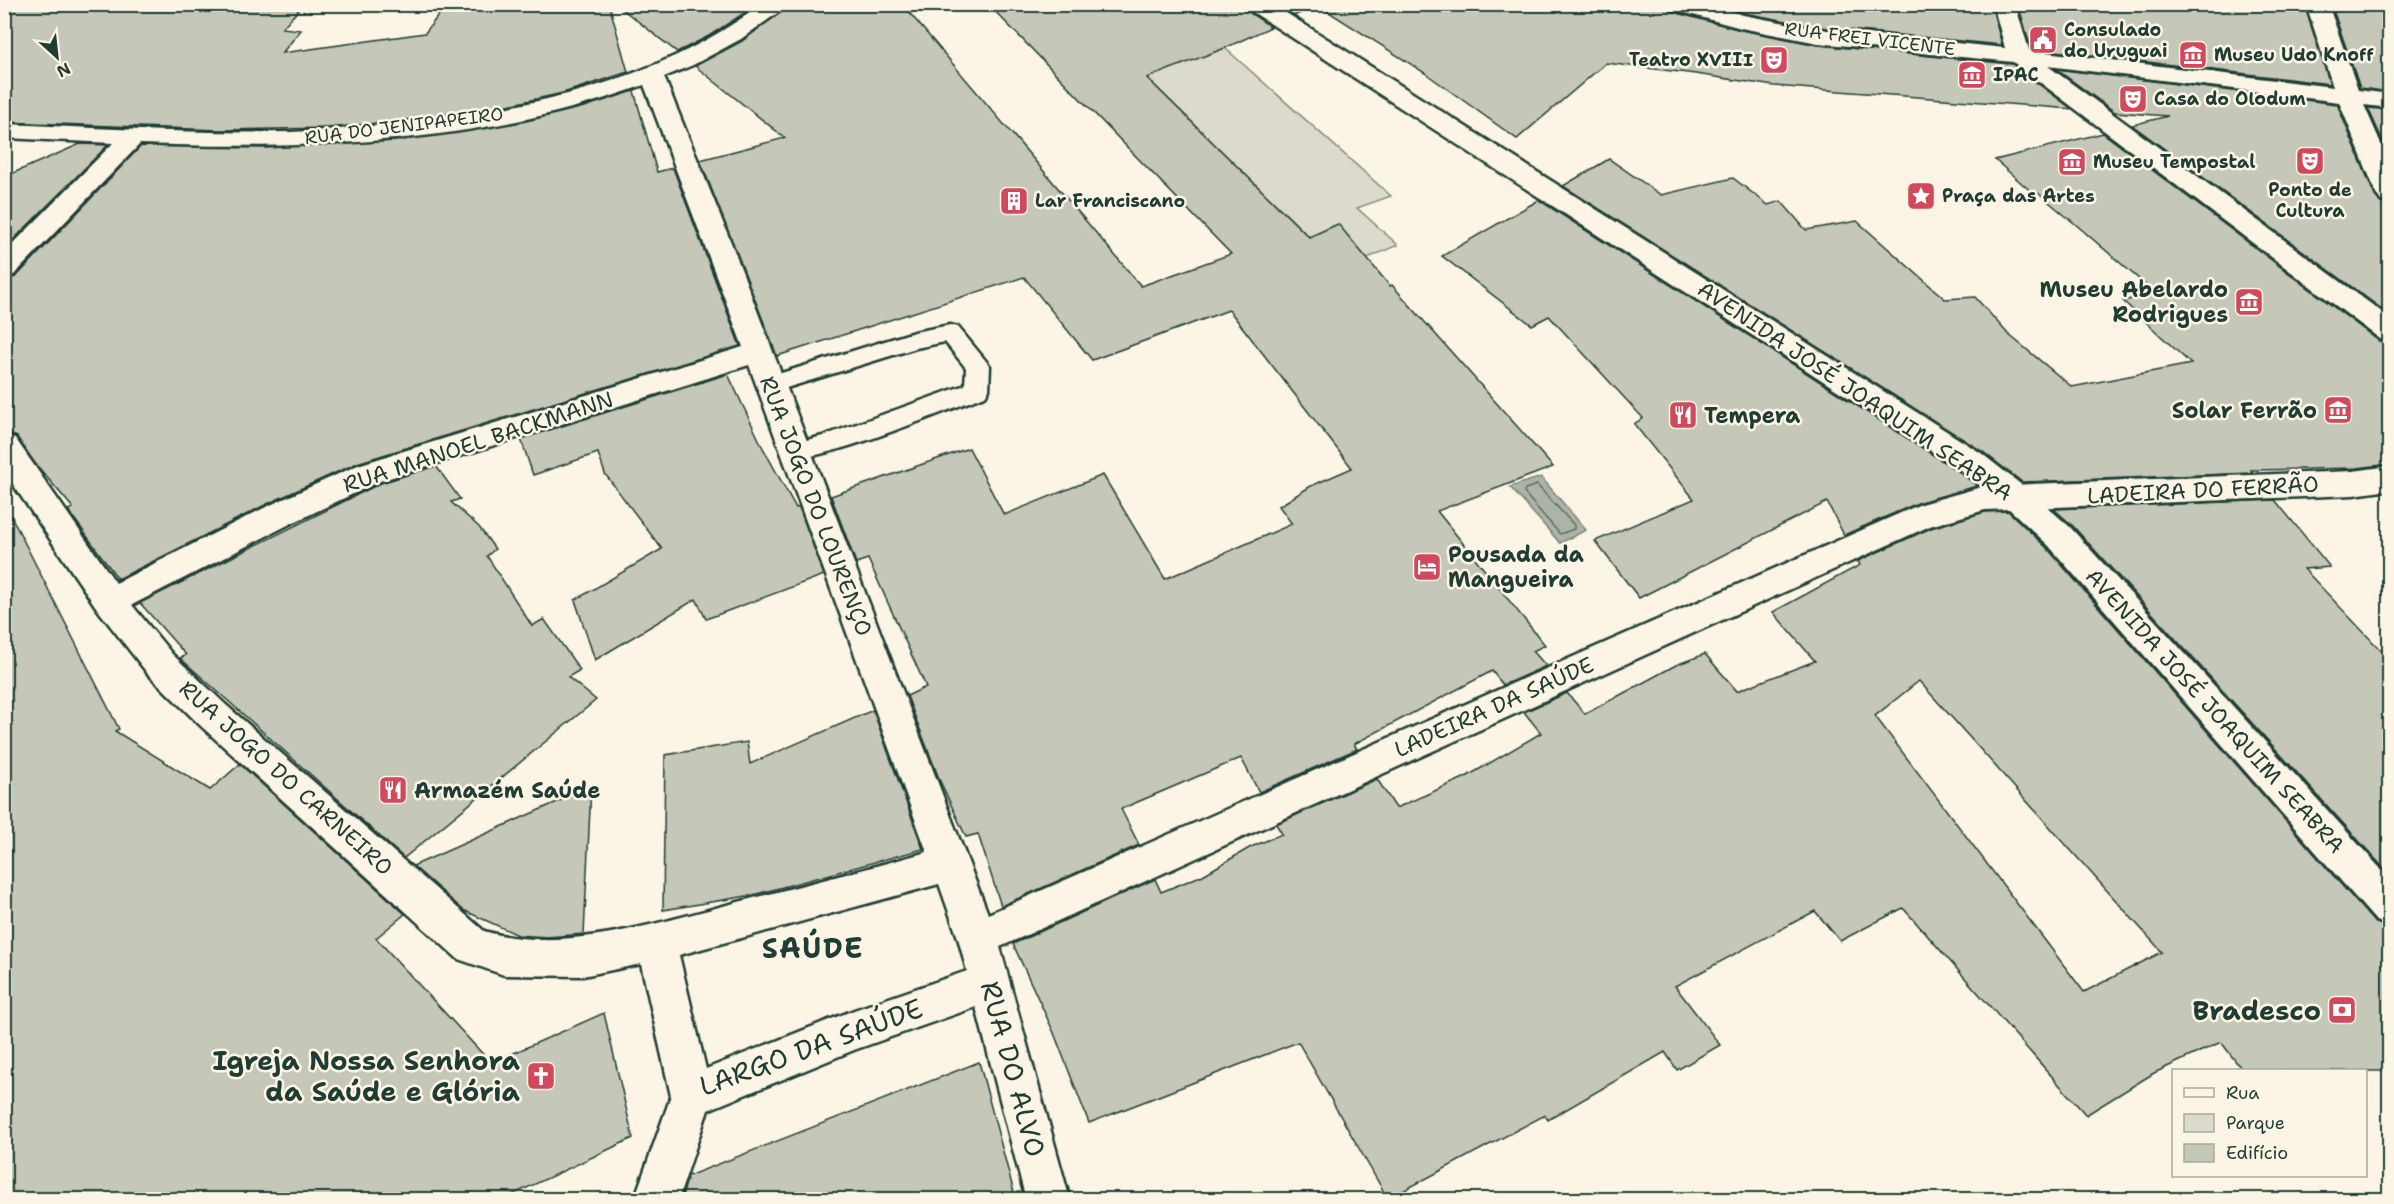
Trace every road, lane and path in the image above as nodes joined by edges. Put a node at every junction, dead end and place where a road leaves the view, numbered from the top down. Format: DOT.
graph roads {
  1 [pos="779,4"];
  2 [pos="1256,4"];
  3 [pos="1679,4"];
  4 [pos="2004,4"];
  5 [pos="2317,4"];
  6 [pos="2019,56"];
  7 [pos="652,75"];
  8 [pos="2348,96"];
  9 [pos="2390,101"];
  10 [pos="4,131"];
  11 [pos="134,136"];
  12 [pos="2390,195"];
  13 [pos="4,269"];
  14 [pos="2390,332"];
  15 [pos="758,352"];
  16 [pos="770,385"];
  17 [pos="795,451"];
  18 [pos="10,464"];
  19 [pos="2390,478"];
  20 [pos="2017,498"];
  21 [pos="110,601"];
  22 [pos="950,864"];
  23 [pos="2390,908"];
  24 [pos="978,938"];
  25 [pos="656,942"];
  26 [pos="990,983"];
  27 [pos="692,1096"];
  28 [pos="656,1200"];
  29 [pos="1048,1200"];
  1 -- 7 [label="street, RUA DO JENIPAPEIRO"];
  2 -- 20 [label="street, AVENIDA JOSÉ JOAQUIM SEABRA"];
  3 -- 6 [label="street, RUA FREI VICENTE"];
  4 -- 6 [label="street"];
  5 -- 8 [label="street"];
  6 -- 8 [label="street, RUA FREI VICENTE"];
  6 -- 14 [label="street"];
  7 -- 11 [label="street, RUA DO JENIPAPEIRO"];
  7 -- 15 [label="street, RUA JOGO DO LOURENÇO"];
  8 -- 9 [label="street, RUA FREI VICENTE"];
  8 -- 12 [label="street"];
  10 -- 11 [label="street, RUA DO JENIPAPEIRO"];
  11 -- 13 [label="street"];
  15 -- 16 [label="street, RUA JOGO DO LOURENÇO"];
  15 -- 21 [label="street, RUA MANOEL BACKMANN"];
  16 -- 17 [label="street, RUA JOGO DO LOURENÇO"];
  16 -- 17 [label="lane"];
  17 -- 22 [label="street, RUA JOGO DO LOURENÇO"];
  18 -- 21 [label="street, RUA JOGO DO CARNEIRO"];
  19 -- 20 [label="street, LADEIRA DO FERRÃO"];
  20 -- 23 [label="street, AVENIDA JOSÉ JOAQUIM SEABRA"];
  20 -- 24 [label="street, LADEIRA DA SAÚDE"];
  21 -- 25 [label="street, RUA JOGO DO CARNEIRO"];
  22 -- 24 [label="street, RUA JOGO DO LOURENÇO"];
  22 -- 25 [label="street"];
  24 -- 26 [label="street, RUA DO ALVO"];
  25 -- 27 [label="street, LARGO DA SAÚDE"];
  26 -- 27 [label="street, LARGO DA SAÚDE"];
  26 -- 29 [label="street, RUA DO ALVO"];
  27 -- 28 [label="street"];
}
